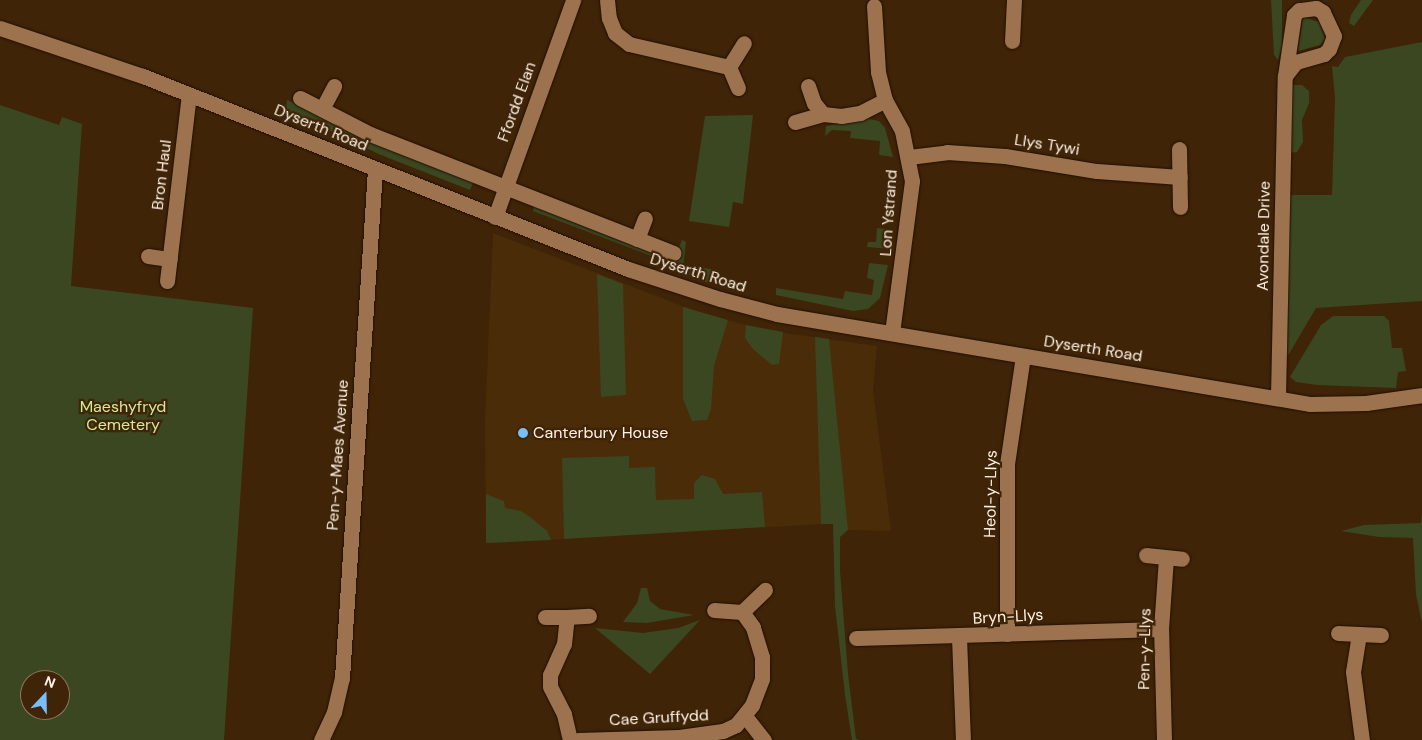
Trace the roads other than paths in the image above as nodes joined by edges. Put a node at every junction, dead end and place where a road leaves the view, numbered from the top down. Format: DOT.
graph roads {
  1 [pos="571,0"];
  2 [pos="607,0"];
  3 [pos="1014,0"];
  4 [pos="874,6"];
  5 [pos="0,28"];
  6 [pos="1012,41"];
  7 [pos="744,43"];
  8 [pos="729,67"];
  9 [pos="1285,76"];
  10 [pos="334,86"];
  11 [pos="808,86"];
  12 [pos="738,88"];
  13 [pos="189,94"];
  14 [pos="300,98"];
  15 [pos="885,100"];
  16 [pos="322,109"];
  17 [pos="823,114"];
  18 [pos="794,122"];
  19 [pos="1179,149"];
  20 [pos="909,157"];
  21 [pos="375,169"];
  22 [pos="1180,177"];
  23 [pos="505,188"];
  24 [pos="1180,207"];
  25 [pos="495,217"];
  26 [pos="645,218"];
  27 [pos="637,239"];
  28 [pos="673,253"];
  29 [pos="148,256"];
  30 [pos="170,259"];
  31 [pos="167,282"];
  32 [pos="892,333"];
  33 [pos="1023,356"];
  34 [pos="1422,395"];
  35 [pos="1278,397"];
  36 [pos="1146,555"];
  37 [pos="1166,558"];
  38 [pos="1182,559"];
  39 [pos="765,590"];
  40 [pos="714,610"];
  41 [pos="742,612"];
  42 [pos="589,616"];
  43 [pos="545,617"];
  44 [pos="567,617"];
  45 [pos="1161,629"];
  46 [pos="1338,633"];
  47 [pos="1007,634"];
  48 [pos="1359,634"];
  49 [pos="1381,635"];
  50 [pos="959,637"];
  51 [pos="856,638"];
  52 [pos="745,716"];
  53 [pos="321,740"];
  54 [pos="570,740"];
  55 [pos="578,740"];
  56 [pos="764,740"];
  57 [pos="963,740"];
  58 [pos="1164,740"];
  59 [pos="1362,740"];
  1 -- 23 [label="street, Ffordd Elan"];
  2 -- 8 [label="street"];
  3 -- 6 [label="street"];
  4 -- 15 [label="street, Lon Ystrand"];
  5 -- 13 [label="street, Dyserth Road"];
  7 -- 8 [label="street"];
  8 -- 12 [label="street"];
  9 -- 9 [label="street, Avondale Drive"];
  9 -- 35 [label="street, Avondale Drive"];
  10 -- 16 [label="street"];
  11 -- 17 [label="street"];
  13 -- 21 [label="street, Dyserth Road"];
  13 -- 30 [label="street, Bron Haul"];
  14 -- 16 [label="street"];
  15 -- 17 [label="street"];
  15 -- 20 [label="street, Lon Ystrand"];
  16 -- 23 [label="street"];
  17 -- 18 [label="street"];
  19 -- 22 [label="street"];
  20 -- 22 [label="street, Llys Tywi"];
  20 -- 32 [label="street, Lon Ystrand"];
  21 -- 25 [label="street, Dyserth Road"];
  21 -- 53 [label="street, Pen-y-Maes Avenue"];
  22 -- 24 [label="street"];
  23 -- 25 [label="street, Ffordd Elan"];
  23 -- 27 [label="street"];
  25 -- 32 [label="street, Dyserth Road"];
  26 -- 27 [label="street"];
  27 -- 28 [label="street"];
  29 -- 30 [label="street"];
  30 -- 31 [label="street, Bron Haul"];
  32 -- 33 [label="street, Dyserth Road"];
  33 -- 35 [label="street, Dyserth Road"];
  33 -- 47 [label="street, Heol-y-Llys"];
  34 -- 35 [label="street, Dyserth Road"];
  36 -- 37 [label="street"];
  37 -- 38 [label="street"];
  37 -- 45 [label="street, Pen-y-Llys"];
  39 -- 41 [label="street"];
  40 -- 41 [label="street"];
  41 -- 52 [label="street, Cae Gruffydd"];
  42 -- 44 [label="street"];
  43 -- 44 [label="street"];
  44 -- 54 [label="street"];
  45 -- 47 [label="street, Bryn-Llys"];
  45 -- 58 [label="street, Pen-y-Llys"];
  46 -- 48 [label="street"];
  47 -- 50 [label="street, Bryn-Llys"];
  48 -- 49 [label="street"];
  48 -- 59 [label="street"];
  50 -- 51 [label="street, Bryn-Llys"];
  50 -- 57 [label="street"];
  52 -- 55 [label="street, Cae Gruffydd"];
  52 -- 56 [label="street"];
}
